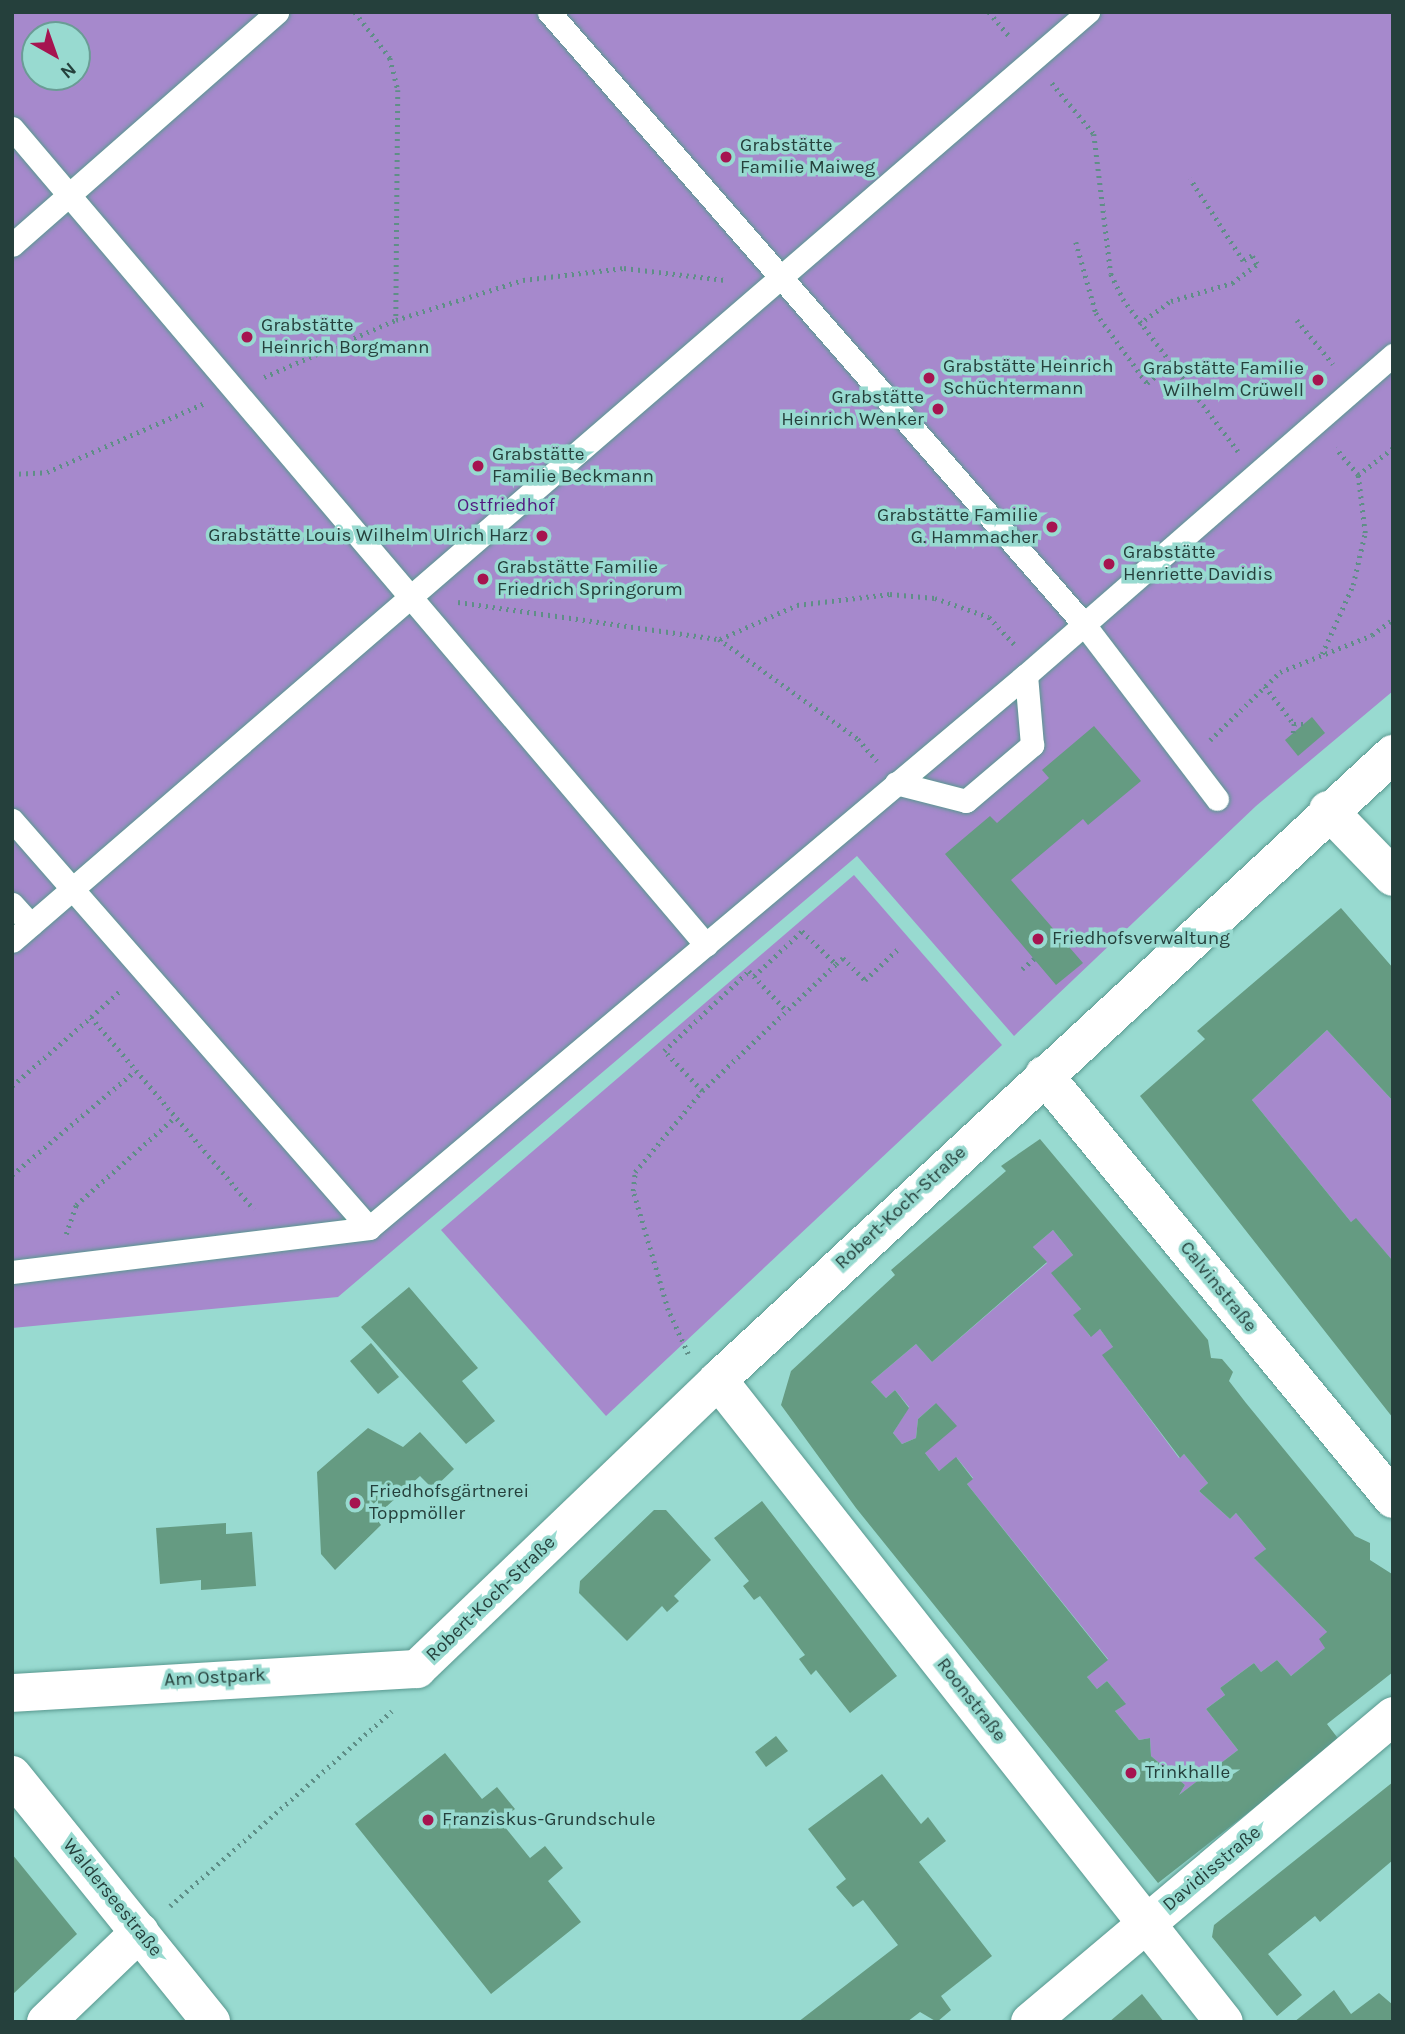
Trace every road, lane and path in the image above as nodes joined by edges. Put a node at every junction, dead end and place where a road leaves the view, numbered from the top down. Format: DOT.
graph roads {
  1 [pos="277,12"];
  2 [pos="355,12"];
  3 [pos="549,12"];
  4 [pos="989,12"];
  5 [pos="1088,12"];
  6 [pos="1032,62"];
  7 [pos="12,128"];
  8 [pos="1190,179"];
  9 [pos="70,195"];
  10 [pos="1076,242"];
  11 [pos="12,245"];
  12 [pos="782,274"];
  13 [pos="396,320"];
  14 [pos="1297,320"];
  15 [pos="1139,324"];
  16 [pos="1393,355"];
  17 [pos="1169,365"];
  18 [pos="1353,389"];
  19 [pos="235,390"];
  20 [pos="1313,424"];
  21 [pos="1393,448"];
  22 [pos="1256,473"];
  23 [pos="12,474"];
  24 [pos="1359,475"];
  25 [pos="412,599"];
  26 [pos="1393,619"];
  27 [pos="1083,623"];
  28 [pos="719,639"];
  29 [pos="1020,650"];
  30 [pos="1322,654"];
  31 [pos="1026,675"];
  32 [pos="1265,686"];
  33 [pos="1294,724"];
  34 [pos="1303,724"];
  35 [pos="1293,733"];
  36 [pos="1393,754"];
  37 [pos="1187,761"];
  38 [pos="895,783"];
  39 [pos="1217,799"];
  40 [pos="1328,810"];
  41 [pos="12,820"];
  42 [pos="1393,877"];
  43 [pos="72,890"];
  44 [pos="12,904"];
  45 [pos="31,925"];
  46 [pos="12,941"];
  47 [pos="706,945"];
  48 [pos="898,949"];
  49 [pos="1034,959"];
  50 [pos="836,964"];
  51 [pos="1022,969"];
  52 [pos="754,976"];
  53 [pos="787,1011"];
  54 [pos="135,1071"];
  55 [pos="1044,1075"];
  56 [pos="12,1086"];
  57 [pos="702,1091"];
  58 [pos="175,1117"];
  59 [pos="12,1175"];
  60 [pos="369,1228"];
  61 [pos="282,1242"];
  62 [pos="71,1265"];
  63 [pos="12,1272"];
  64 [pos="679,1344"];
  65 [pos="718,1380"];
  66 [pos="1393,1499"];
  67 [pos="417,1669"];
  68 [pos="12,1693"];
  69 [pos="396,1707"];
  70 [pos="1393,1716"];
  71 [pos="12,1775"];
  72 [pos="152,1922"];
  73 [pos="1148,1923"];
  74 [pos="46,2022"];
  75 [pos="211,2022"];
  76 [pos="1030,2022"];
  77 [pos="1224,2022"];
  1 -- 9 [label="lane"];
  2 -- 13 [label="path"];
  3 -- 12 [label="lane"];
  4 -- 6 [label="path"];
  5 -- 6 [label="lane"];
  6 -- 12 [label="lane"];
  6 -- 15 [label="path"];
  7 -- 9 [label="lane"];
  8 -- 15 [label="path"];
  9 -- 11 [label="lane"];
  9 -- 19 [label="lane"];
  10 -- 17 [label="path"];
  12 -- 13 [label="path"];
  12 -- 25 [label="lane"];
  12 -- 27 [label="lane"];
  13 -- 19 [label="path"];
  14 -- 18 [label="path"];
  15 -- 17 [label="path"];
  16 -- 18 [label="lane"];
  17 -- 22 [label="path"];
  18 -- 20 [label="lane"];
  19 -- 23 [label="path"];
  19 -- 25 [label="lane"];
  20 -- 22 [label="lane"];
  20 -- 24 [label="path"];
  21 -- 24 [label="path"];
  22 -- 27 [label="lane"];
  24 -- 30 [label="path"];
  25 -- 28 [label="path"];
  25 -- 43 [label="lane"];
  25 -- 47 [label="lane"];
  26 -- 30 [label="path"];
  27 -- 31 [label="lane"];
  27 -- 37 [label="lane"];
  28 -- 29 [label="path"];
  28 -- 38 [label="path"];
  30 -- 32 [label="path"];
  31 -- 38 [label="lane"];
  31 -- 38 [label="lane"];
  32 -- 33 [label="path"];
  32 -- 37 [label="path"];
  33 -- 34 [label="path"];
  33 -- 35 [label="path"];
  36 -- 40 [label="street, Robert-Koch-Straße"];
  37 -- 39 [label="lane"];
  38 -- 47 [label="lane"];
  40 -- 42 [label="street"];
  40 -- 55 [label="street, Robert-Koch-Straße"];
  41 -- 43 [label="lane"];
  43 -- 45 [label="lane"];
  43 -- 60 [label="lane"];
  44 -- 45 [label="lane"];
  45 -- 46 [label="lane"];
  47 -- 60 [label="lane"];
  48 -- 50 [label="path"];
  49 -- 51 [label="path"];
  50 -- 52 [label="path"];
  50 -- 53 [label="path"];
  52 -- 53 [label="path"];
  52 -- 57 [label="path"];
  53 -- 57 [label="path"];
  54 -- 56 [label="path"];
  54 -- 58 [label="path"];
  54 -- 59 [label="path"];
  55 -- 65 [label="street, Robert-Koch-Straße"];
  55 -- 66 [label="street, Calvinstraße"];
  57 -- 64 [label="path"];
  58 -- 61 [label="path"];
  58 -- 62 [label="path"];
  60 -- 61 [label="lane"];
  61 -- 62 [label="lane"];
  62 -- 63 [label="lane"];
  65 -- 67 [label="street, Robert-Koch-Straße"];
  65 -- 73 [label="street, Roonstraße"];
  67 -- 68 [label="street, Am Ostpark"];
  69 -- 72 [label="path"];
  70 -- 73 [label="street, Davidisstraße"];
  71 -- 72 [label="street, Walderseestraße"];
  72 -- 74 [label="street"];
  72 -- 75 [label="street, Walderseestraße"];
  73 -- 76 [label="street, Davidisstraße"];
  73 -- 77 [label="street, Roonstraße"];
}
